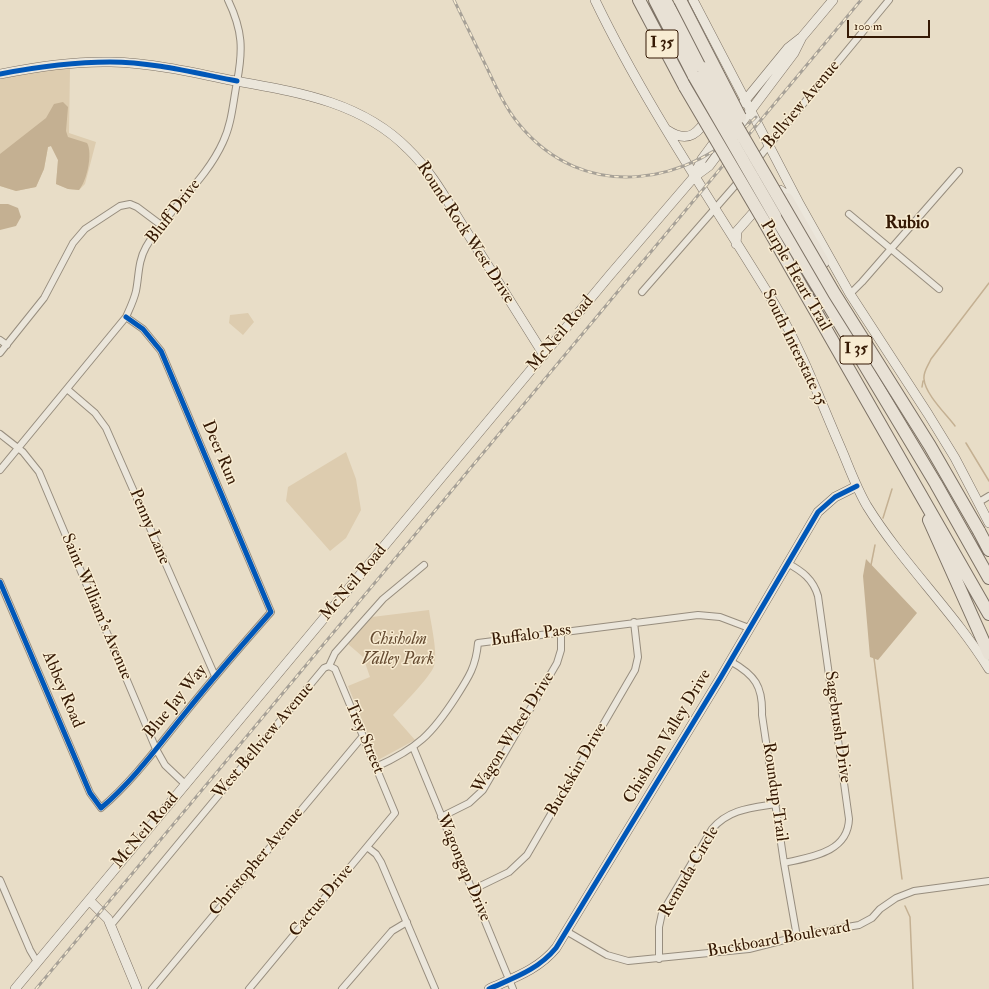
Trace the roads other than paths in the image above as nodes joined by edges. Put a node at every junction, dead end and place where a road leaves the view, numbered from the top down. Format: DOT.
graph roads {
  1 [pos="228,0"];
  2 [pos="595,0"];
  3 [pos="639,0"];
  4 [pos="655,0"];
  5 [pos="665,0"];
  6 [pos="680,0"];
  7 [pos="694,0"];
  8 [pos="833,0"];
  9 [pos="889,0"];
  10 [pos="802,37"];
  11 [pos="699,72"];
  12 [pos="730,72"];
  13 [pos="0,74"];
  14 [pos="237,81"];
  15 [pos="745,99"];
  16 [pos="751,109"];
  17 [pos="664,128"];
  18 [pos="770,145"];
  19 [pos="959,171"];
  20 [pos="694,177"];
  21 [pos="800,205"];
  22 [pos="714,209"];
  23 [pos="849,214"];
  24 [pos="770,220"];
  25 [pos="161,225"];
  26 [pos="736,244"];
  27 [pos="891,249"];
  28 [pos="939,289"];
  29 [pos="642,292"];
  30 [pos="850,294"];
  31 [pos="126,317"];
  32 [pos="0,340"];
  33 [pos="7,345"];
  34 [pos="0,353"];
  35 [pos="544,355"];
  36 [pos="67,389"];
  37 [pos="0,434"];
  38 [pos="19,449"];
  39 [pos="0,470"];
  40 [pos="936,484"];
  41 [pos="857,486"];
  42 [pos="918,491"];
  43 [pos="989,496"];
  44 [pos="979,502"];
  45 [pos="989,523"];
  46 [pos="989,550"];
  47 [pos="787,563"];
  48 [pos="424,566"];
  49 [pos="989,578"];
  50 [pos="0,582"];
  51 [pos="271,612"];
  52 [pos="989,614"];
  53 [pos="634,622"];
  54 [pos="749,628"];
  55 [pos="561,632"];
  56 [pos="989,654"];
  57 [pos="730,661"];
  58 [pos="329,666"];
  59 [pos="989,669"];
  60 [pos="215,676"];
  61 [pos="364,736"];
  62 [pos="412,747"];
  63 [pos="156,749"];
  64 [pos="376,767"];
  65 [pos="186,784"];
  66 [pos="776,804"];
  67 [pos="101,808"];
  68 [pos="395,813"];
  69 [pos="441,816"];
  70 [pos="367,847"];
  71 [pos="784,863"];
  72 [pos="0,880"];
  73 [pos="989,882"];
  74 [pos="472,890"];
  75 [pos="89,900"];
  76 [pos="125,909"];
  77 [pos="103,914"];
  78 [pos="407,922"];
  79 [pos="112,925"];
  80 [pos="566,931"];
  81 [pos="797,937"];
  82 [pos="120,948"];
  83 [pos="659,958"];
  84 [pos="37,962"];
  85 [pos="511,985"];
  86 [pos="15,989"];
  87 [pos="137,989"];
  88 [pos="152,989"];
  89 [pos="249,989"];
  90 [pos="342,989"];
  91 [pos="435,989"];
  92 [pos="489,989"];
  1 -- 14 [label="street, Bluff Drive"];
  2 -- 17 [label="main road, South Interstate 35"];
  3 -- 24 [label="highway, Purple Heart Trail / I 35, bridge"];
  4 -- 11 [label="highway, Purple Heart Trail / I 35"];
  5 -- 11 [label="highway"];
  6 -- 40 [label="highway, bridge"];
  7 -- 12 [label="main road"];
  8 -- 10 [label="main road"];
  9 -- 18 [label="street, Bellview Avenue"];
  10 -- 15 [label="main road, McNeil Road"];
  10 -- 16 [label="main road, McNeil Road"];
  11 -- 24 [label="highway, Purple Heart Trail / I 35, bridge"];
  11 -- 46 [label="highway, bridge"];
  12 -- 15 [label="main road"];
  12 -- 17 [label="main road"];
  13 -- 14 [label="main road, Round Rock West Drive"];
  14 -- 25 [label="street, Bluff Drive"];
  14 -- 35 [label="main road, Round Rock West Drive"];
  15 -- 16 [label="main road"];
  15 -- 20 [label="main road, McNeil Road"];
  16 -- 18 [label="main road"];
  16 -- 20 [label="main road, McNeil Road"];
  17 -- 20 [label="main road, South Interstate 35"];
  18 -- 21 [label="main road"];
  18 -- 22 [label="street, Bellview Avenue"];
  19 -- 27 [label="street"];
  20 -- 22 [label="main road, South Interstate 35"];
  20 -- 35 [label="main road, McNeil Road"];
  21 -- 26 [label="main road"];
  21 -- 30 [label="main road"];
  22 -- 26 [label="main road, South Interstate 35"];
  22 -- 29 [label="street, Bellview Avenue"];
  23 -- 27 [label="street"];
  24 -- 40 [label="highway, Purple Heart Trail / I 35"];
  24 -- 42 [label="highway, Purple Heart Trail / I 35"];
  25 -- 31 [label="street, Bluff Drive"];
  25 -- 33 [label="street"];
  26 -- 41 [label="main road, South Interstate 35"];
  27 -- 28 [label="street"];
  27 -- 30 [label="street"];
  30 -- 44 [label="main road"];
  31 -- 36 [label="street, Bluff Drive"];
  31 -- 51 [label="street, Deer Run"];
  32 -- 33 [label="street"];
  33 -- 34 [label="street"];
  35 -- 65 [label="main road, McNeil Road"];
  36 -- 38 [label="street, Bluff Drive"];
  36 -- 60 [label="street, Penny Lane"];
  37 -- 38 [label="street, Saint William's Avenue"];
  38 -- 39 [label="street, Bluff Drive"];
  38 -- 63 [label="street, Saint William's Avenue"];
  40 -- 49 [label="highway, Purple Heart Trail / I 35"];
  41 -- 47 [label="main road, Chisholm Valley Drive"];
  41 -- 59 [label="main road, South Interstate 35"];
  42 -- 52 [label="highway, Purple Heart Trail / I 35"];
  42 -- 56 [label="highway"];
  43 -- 44 [label="street"];
  44 -- 45 [label="main road"];
  47 -- 54 [label="main road, Chisholm Valley Drive"];
  47 -- 71 [label="street, Sagebrush Drive"];
  48 -- 58 [label="street, West Bellview Avenue"];
  50 -- 67 [label="street, Abbey Road"];
  51 -- 60 [label="street, Blue Jay Way"];
  53 -- 54 [label="street, Buffalo Pass"];
  53 -- 55 [label="street, Buffalo Pass"];
  53 -- 74 [label="street, Buckskin Drive"];
  54 -- 57 [label="main road, Chisholm Valley Drive"];
  55 -- 62 [label="street, Buffalo Pass"];
  55 -- 69 [label="street, Wagon Wheel Drive"];
  57 -- 66 [label="street, Roundup Trail"];
  57 -- 80 [label="main road, Chisholm Valley Drive"];
  58 -- 61 [label="street, Trey Street"];
  58 -- 76 [label="street, West Bellview Avenue"];
  60 -- 63 [label="street, Blue Jay Way"];
  61 -- 64 [label="street, Trey Street"];
  61 -- 88 [label="street, Christopher Avenue"];
  62 -- 64 [label="street, Buffalo Pass"];
  62 -- 69 [label="street, Wagongap Drive"];
  63 -- 65 [label="street, Saint William's Avenue"];
  63 -- 67 [label="street, Blue Jay Way"];
  64 -- 68 [label="street, Trey Street"];
  65 -- 75 [label="main road, McNeil Road"];
  66 -- 71 [label="street, Roundup Trail"];
  66 -- 83 [label="street, Remuda Circle"];
  68 -- 70 [label="street, Cactus Drive"];
  69 -- 74 [label="street, Wagongap Drive"];
  70 -- 78 [label="street"];
  70 -- 89 [label="street, Cactus Drive"];
  71 -- 81 [label="street, Roundup Trail"];
  72 -- 84 [label="street"];
  73 -- 81 [label="street, Buckboard Boulevard"];
  74 -- 85 [label="street, Wagongap Drive"];
  75 -- 77 [label="main road"];
  75 -- 84 [label="main road, McNeil Road"];
  76 -- 77 [label="street"];
  76 -- 79 [label="street, West Bellview Avenue"];
  77 -- 79 [label="main road"];
  77 -- 82 [label="main road"];
  78 -- 90 [label="street"];
  78 -- 91 [label="street"];
  79 -- 82 [label="main road"];
  80 -- 83 [label="street, Buckboard Boulevard"];
  80 -- 85 [label="main road, Chisholm Valley Drive"];
  81 -- 83 [label="street, Buckboard Boulevard"];
  82 -- 87 [label="main road"];
  84 -- 86 [label="main road, McNeil Road"];
  85 -- 92 [label="main road, Chisholm Valley Drive"];
}
